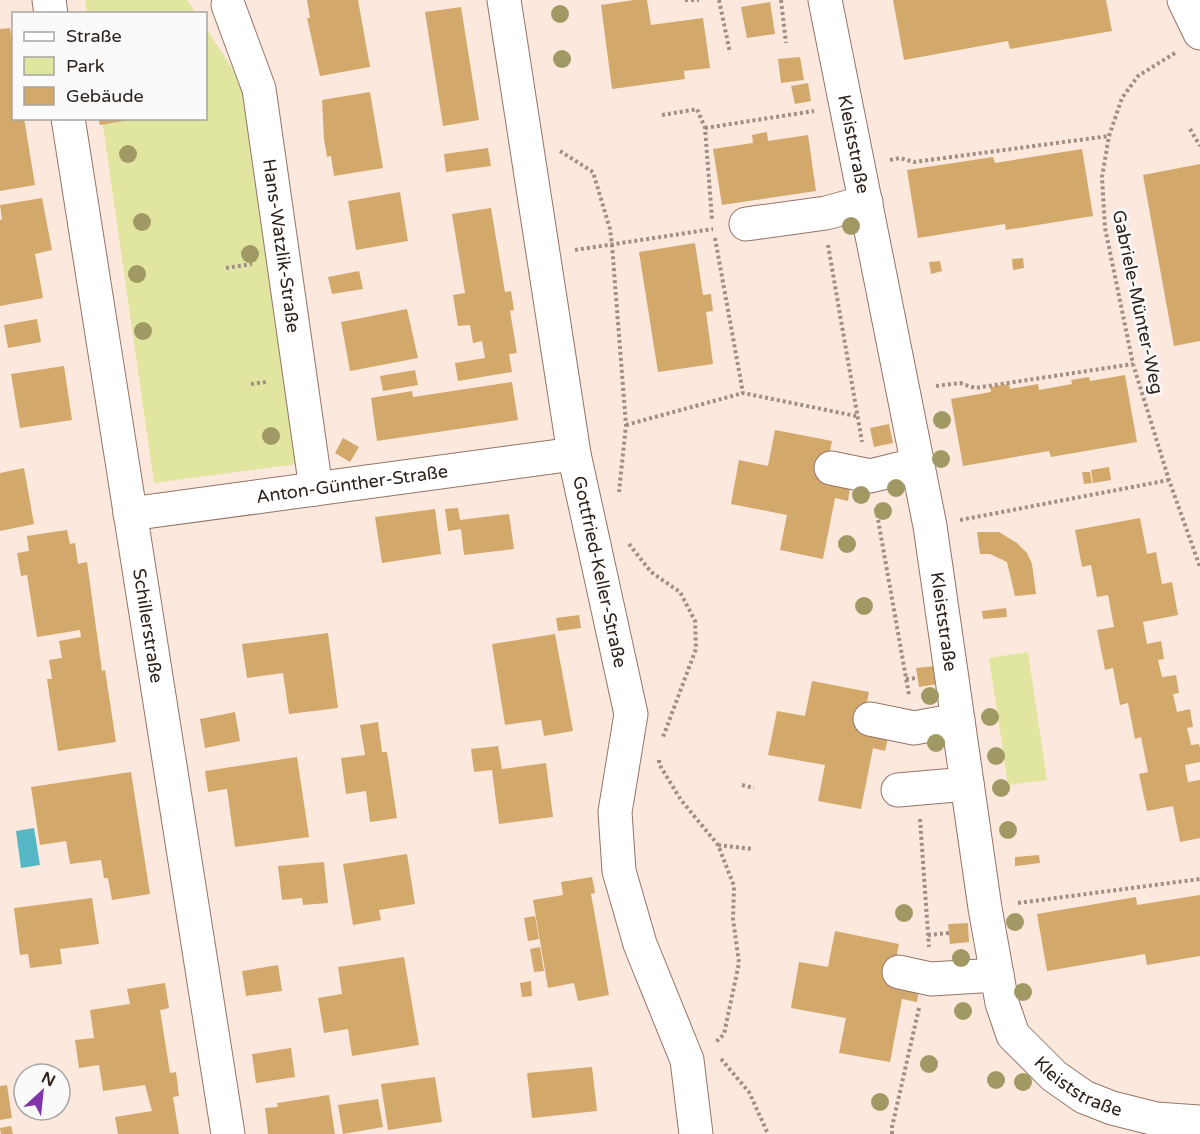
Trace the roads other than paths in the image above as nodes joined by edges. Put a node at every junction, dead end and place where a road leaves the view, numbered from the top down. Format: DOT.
graph roads {
  1 [pos="504,0"];
  2 [pos="825,0"];
  3 [pos="1184,0"];
  4 [pos="228,5"];
  5 [pos="1191,41"];
  6 [pos="68,120"];
  7 [pos="866,202"];
  8 [pos="747,224"];
  9 [pos="574,454"];
  10 [pos="919,464"];
  11 [pos="831,468"];
  12 [pos="316,489"];
  13 [pos="130,514"];
  14 [pos="870,719"];
  15 [pos="958,720"];
  16 [pos="967,784"];
  17 [pos="908,790"];
  18 [pos="899,972"];
  19 [pos="997,975"];
  20 [pos="1200,1122"];
  21 [pos="228,1134"];
  22 [pos="696,1134"];
  1 -- 9 [label="street, Gottfried-Keller-Straße"];
  2 -- 7 [label="street, Kleiststraße"];
  3 -- 5 [label="street"];
  4 -- 12 [label="street, Hans-Watzlik-Straße"];
  6 -- 13 [label="street, Schillerstraße"];
  7 -- 8 [label="street"];
  7 -- 10 [label="street, Kleiststraße"];
  9 -- 12 [label="street, Anton-Günther-Straße"];
  9 -- 22 [label="street, Gottfried-Keller-Straße"];
  10 -- 11 [label="street"];
  10 -- 15 [label="street, Kleiststraße"];
  12 -- 13 [label="street, Anton-Günther-Straße"];
  13 -- 21 [label="street, Schillerstraße"];
  14 -- 15 [label="street"];
  15 -- 16 [label="street, Kleiststraße"];
  16 -- 17 [label="street"];
  16 -- 19 [label="street, Kleiststraße"];
  18 -- 19 [label="street"];
  19 -- 20 [label="street, Kleiststraße"];
}
